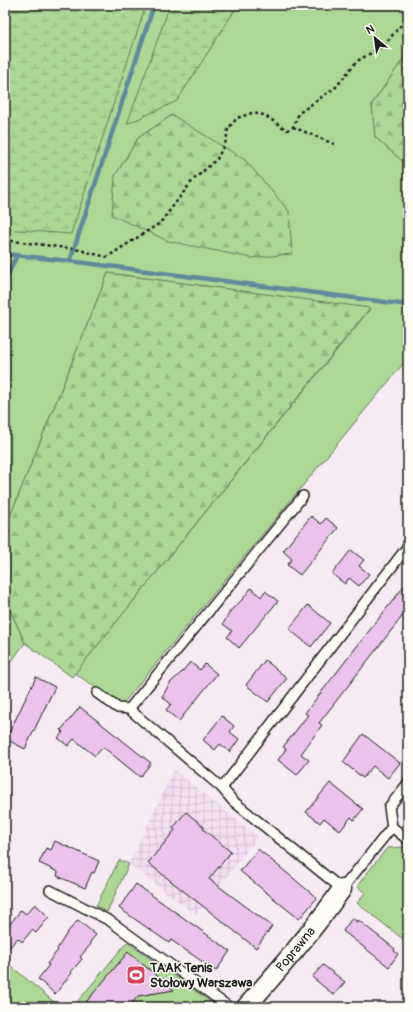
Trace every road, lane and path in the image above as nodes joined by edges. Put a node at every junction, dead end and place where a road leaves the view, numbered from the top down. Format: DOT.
graph roads {
  1 [pos="408,22"];
  2 [pos="293,127"];
  3 [pos="334,144"];
  4 [pos="5,240"];
  5 [pos="303,496"];
  6 [pos="408,546"];
  7 [pos="97,693"];
  8 [pos="129,709"];
  9 [pos="408,783"];
  10 [pos="222,788"];
  11 [pos="392,827"];
  12 [pos="408,840"];
  13 [pos="342,889"];
  14 [pos="50,890"];
  15 [pos="229,1007"];
  16 [pos="246,1007"];
  1 -- 2 [label="path"];
  2 -- 3 [label="path"];
  2 -- 4 [label="path"];
  5 -- 8 [label="lane"];
  6 -- 10 [label="lane"];
  7 -- 8 [label="lane"];
  8 -- 10 [label="lane"];
  9 -- 11 [label="lane"];
  10 -- 13 [label="lane"];
  11 -- 12 [label="lane"];
  11 -- 13 [label="lane"];
  13 -- 16 [label="street, Poprawna"];
  14 -- 15 [label="lane"];
}
